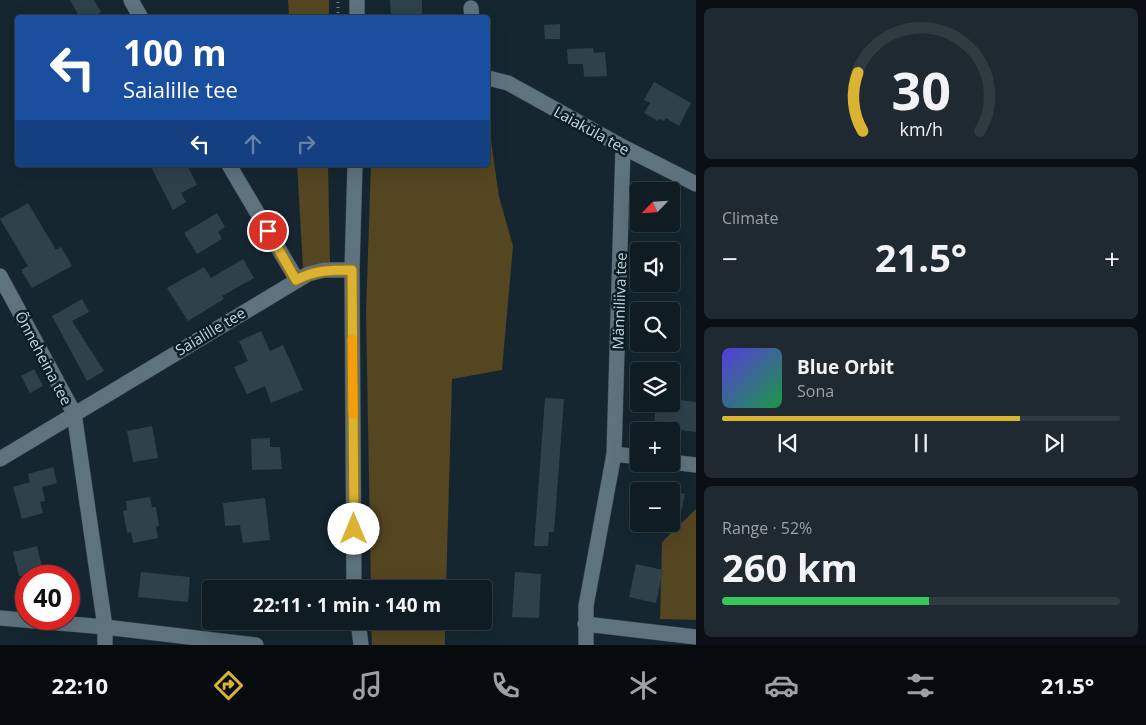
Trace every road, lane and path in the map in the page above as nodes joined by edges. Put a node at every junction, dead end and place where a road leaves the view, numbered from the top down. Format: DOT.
graph roads {
  1 [pos="131,0"];
  2 [pos="338,0"];
  3 [pos="357,0"];
  4 [pos="139,15"];
  5 [pos="338,15"];
  6 [pos="357,15"];
  7 [pos="490,78"];
  8 [pos="623,147"];
  9 [pos="230,167"];
  10 [pos="354,167"];
  11 [pos="696,184"];
  12 [pos="352,270"];
  13 [pos="0,276"];
  14 [pos="296,280"];
  15 [pos="74,412"];
  16 [pos="614,454"];
  17 [pos="630,456"];
  18 [pos="0,459"];
  19 [pos="680,463"];
  20 [pos="696,465"];
  21 [pos="354,580"];
  22 [pos="0,618"];
  23 [pos="585,624"];
  24 [pos="104,627"];
  25 [pos="359,630"];
  26 [pos="696,637"];
  27 [pos="105,645"];
  28 [pos="256,645"];
  29 [pos="361,645"];
  30 [pos="586,645"];
  1 -- 4 [label="street"];
  2 -- 5 [label="path"];
  3 -- 6 [label="street"];
  7 -- 8 [label="street, Laiaküla tee"];
  8 -- 11 [label="street, Laiaküla tee"];
  8 -- 16 [label="street, Männiliiva tee"];
  9 -- 14 [label="street"];
  10 -- 12 [label="street"];
  12 -- 14 [label="street, Saialille tee"];
  12 -- 21 [label="street"];
  13 -- 15 [label="street, Õnneheina tee"];
  14 -- 15 [label="street, Saialille tee"];
  15 -- 18 [label="street, Saialille tee"];
  15 -- 24 [label="street"];
  16 -- 17 [label="street"];
  16 -- 23 [label="street, Männiliiva tee"];
  19 -- 20 [label="street"];
  22 -- 24 [label="street"];
  23 -- 26 [label="street"];
  23 -- 30 [label="street, Männiliiva tee"];
  24 -- 27 [label="street"];
  24 -- 28 [label="street"];
  25 -- 29 [label="street"];
}
